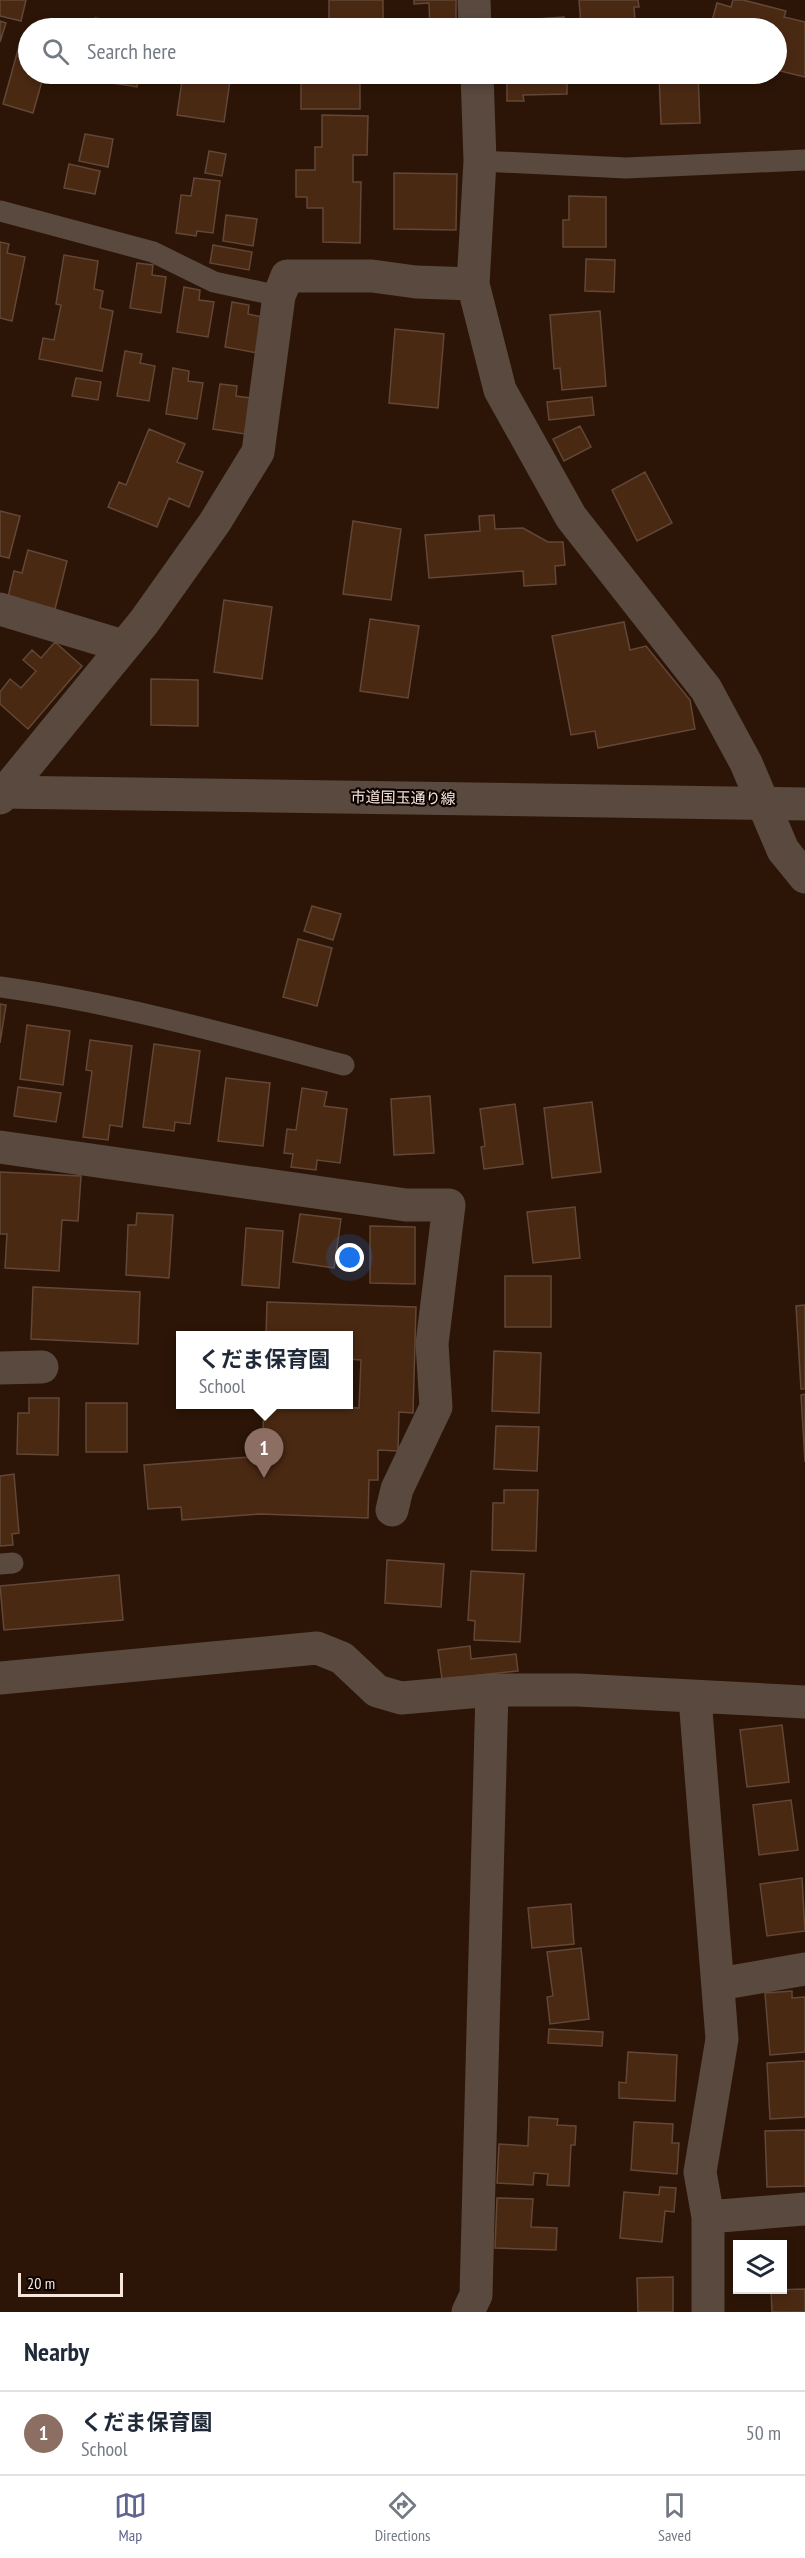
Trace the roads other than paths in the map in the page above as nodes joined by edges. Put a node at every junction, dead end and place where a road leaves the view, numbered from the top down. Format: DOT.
graph roads {
  1 [pos="474,0"];
  2 [pos="475,18"];
  3 [pos="477,84"];
  4 [pos="805,160"];
  5 [pos="480,161"];
  6 [pos="0,211"];
  7 [pos="473,284"];
  8 [pos="279,296"];
  9 [pos="0,609"];
  10 [pos="123,646"];
  11 [pos="2,794"];
  12 [pos="763,803"];
  13 [pos="805,804"];
  14 [pos="805,877"];
  15 [pos="0,987"];
  16 [pos="344,1065"];
  17 [pos="0,1147"];
  18 [pos="42,1367"];
  19 [pos="0,1368"];
  20 [pos="392,1510"];
  21 [pos="0,1678"];
  22 [pos="492,1690"];
  23 [pos="695,1698"];
  24 [pos="805,1702"];
  25 [pos="805,1969"];
  26 [pos="719,1984"];
  27 [pos="805,2209"];
  28 [pos="708,2217"];
  29 [pos="468,2312"];
  30 [pos="708,2312"];
  1 -- 2 [label="street"];
  3 -- 5 [label="street"];
  4 -- 5 [label="lane"];
  5 -- 7 [label="street"];
  6 -- 8 [label="lane"];
  7 -- 8 [label="street"];
  7 -- 12 [label="street"];
  8 -- 10 [label="street"];
  9 -- 10 [label="street"];
  10 -- 11 [label="street"];
  11 -- 12 [label="street, 市道国玉通り線"];
  12 -- 13 [label="street, 市道国玉通り線"];
  12 -- 14 [label="street"];
  15 -- 16 [label="lane"];
  17 -- 20 [label="street"];
  18 -- 19 [label="street"];
  21 -- 22 [label="street"];
  22 -- 23 [label="street"];
  22 -- 29 [label="street"];
  23 -- 24 [label="street"];
  23 -- 26 [label="street"];
  25 -- 26 [label="street"];
  26 -- 28 [label="street"];
  27 -- 28 [label="street"];
  28 -- 30 [label="street"];
}
